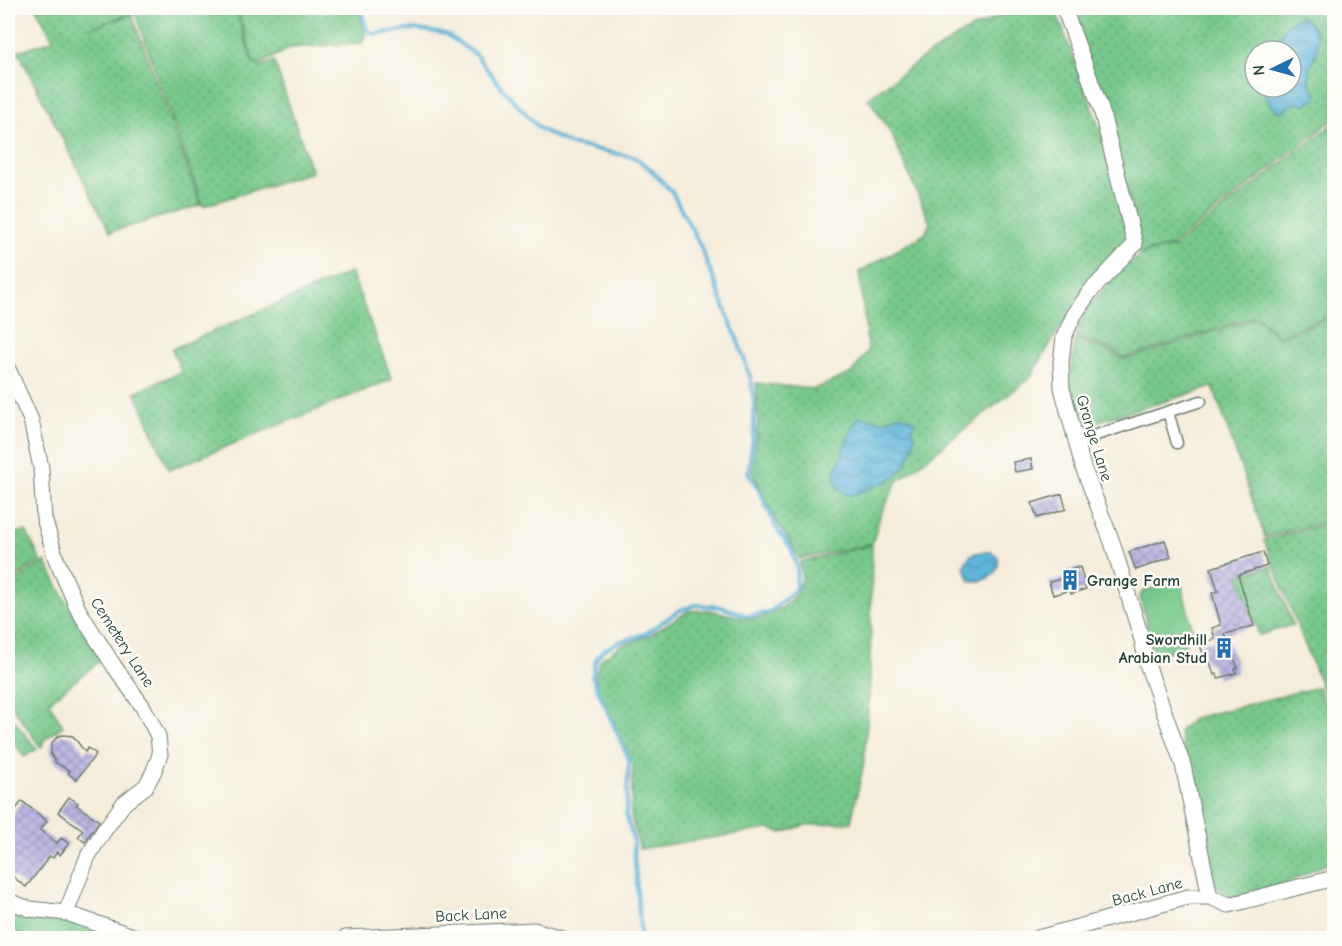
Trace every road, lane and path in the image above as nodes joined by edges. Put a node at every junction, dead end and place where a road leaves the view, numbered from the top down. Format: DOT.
graph roads {
  1 [pos="1064,8"];
  2 [pos="8,369"];
  3 [pos="1201,401"];
  4 [pos="1168,412"];
  5 [pos="1075,442"];
  6 [pos="1177,443"];
  7 [pos="1335,878"];
  8 [pos="1210,897"];
  9 [pos="8,901"];
  10 [pos="66,913"];
  11 [pos="139,939"];
  12 [pos="345,939"];
  13 [pos="562,939"];
  14 [pos="1038,939"];
  1 -- 5 [label="street, Grange Lane"];
  2 -- 10 [label="street, Cemetery Lane"];
  3 -- 4 [label="street"];
  4 -- 5 [label="street"];
  4 -- 6 [label="street"];
  5 -- 8 [label="street, Grange Lane"];
  7 -- 8 [label="street, Back Lane"];
  8 -- 14 [label="street, Back Lane"];
  9 -- 10 [label="street"];
  10 -- 11 [label="street"];
  12 -- 13 [label="street, Back Lane"];
}
